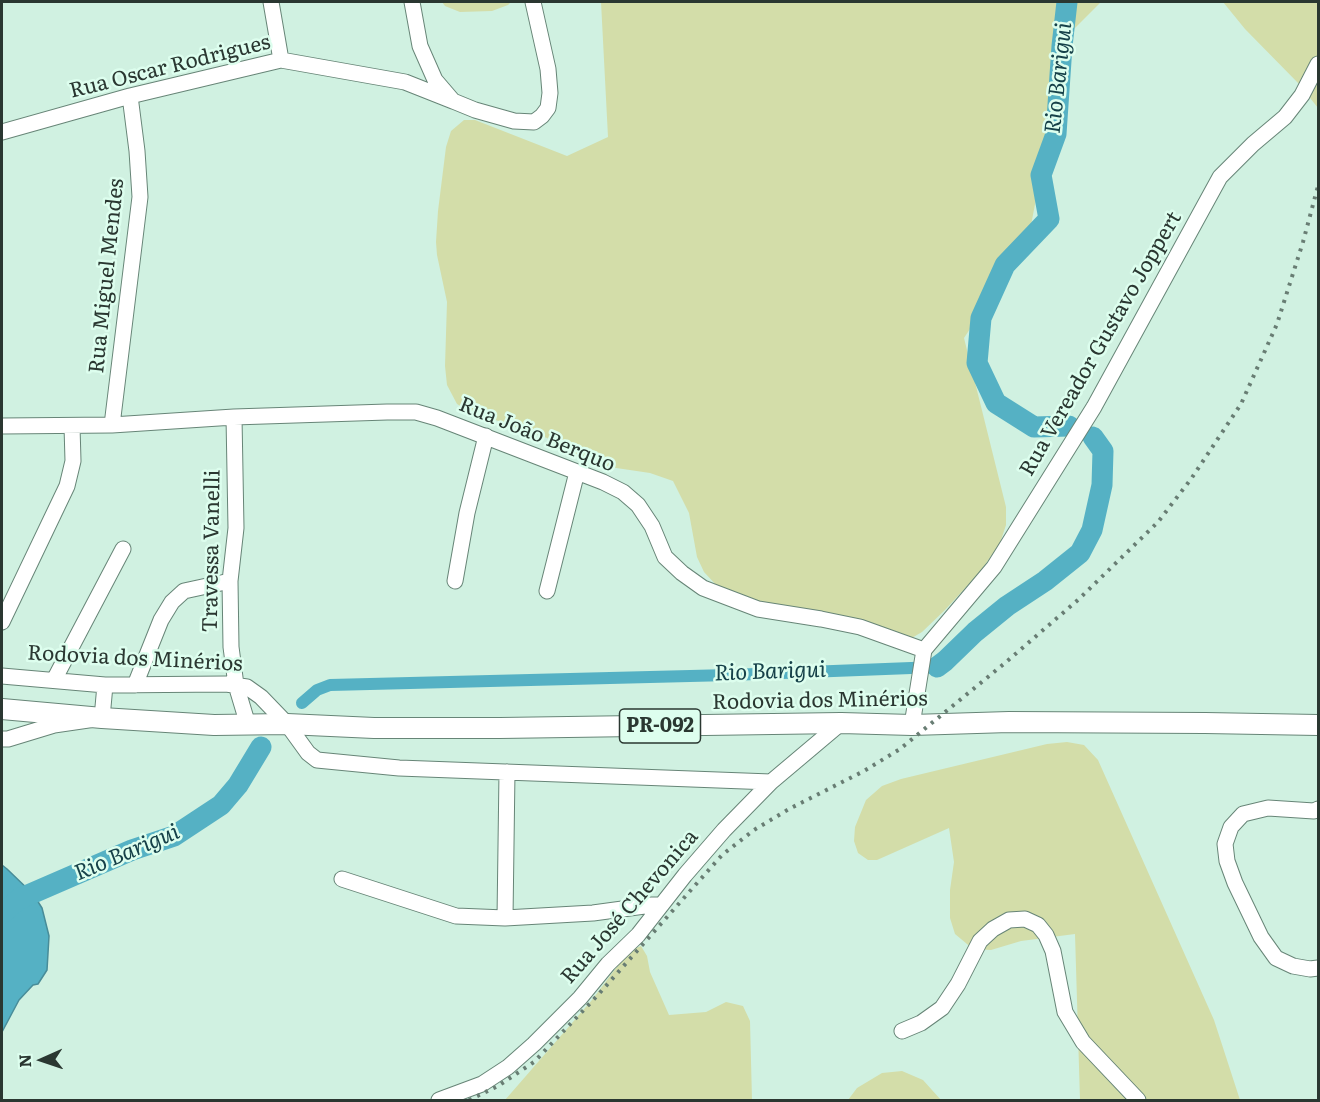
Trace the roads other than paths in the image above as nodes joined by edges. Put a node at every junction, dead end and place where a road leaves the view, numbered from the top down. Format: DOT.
graph roads {
  1 [pos="271,2"];
  2 [pos="412,2"];
  3 [pos="533,2"];
  4 [pos="281,60"];
  5 [pos="1318,64"];
  6 [pos="130,96"];
  7 [pos="453,101"];
  8 [pos="2,132"];
  9 [pos="234,417"];
  10 [pos="112,425"];
  11 [pos="2,426"];
  12 [pos="72,426"];
  13 [pos="486,436"];
  14 [pos="577,472"];
  15 [pos="123,549"];
  16 [pos="230,581"];
  17 [pos="454,581"];
  18 [pos="547,591"];
  19 [pos="2,622"];
  20 [pos="924,650"];
  21 [pos="2,676"];
  22 [pos="54,680"];
  23 [pos="105,685"];
  24 [pos="135,685"];
  25 [pos="236,685"];
  26 [pos="2,709"];
  27 [pos="102,718"];
  28 [pos="841,723"];
  29 [pos="287,724"];
  30 [pos="248,725"];
  31 [pos="912,725"];
  32 [pos="1318,725"];
  33 [pos="2,739"];
  34 [pos="507,772"];
  35 [pos="771,783"];
  36 [pos="1318,809"];
  37 [pos="342,879"];
  38 [pos="661,905"];
  39 [pos="504,918"];
  40 [pos="1318,968"];
  41 [pos="902,1031"];
  42 [pos="439,1101"];
  43 [pos="1138,1101"];
  1 -- 4 [label="street"];
  2 -- 7 [label="street"];
  3 -- 7 [label="street, Rua Oscar Rodrigues"];
  4 -- 6 [label="street, Rua Oscar Rodrigues"];
  4 -- 7 [label="street, Rua Oscar Rodrigues"];
  5 -- 20 [label="street, Rua Vereador Gustavo Joppert"];
  6 -- 8 [label="street, Rua Oscar Rodrigues"];
  6 -- 10 [label="street, Rua Miguel Mendes"];
  9 -- 10 [label="street, Rua João Berquo"];
  9 -- 13 [label="street, Rua João Berquo"];
  9 -- 16 [label="street, Travessa Vanelli"];
  10 -- 12 [label="street, Rua João Berquo"];
  11 -- 12 [label="street, Rua João Berquo"];
  12 -- 19 [label="street"];
  13 -- 14 [label="street, Rua João Berquo"];
  13 -- 17 [label="street"];
  14 -- 18 [label="street"];
  14 -- 20 [label="street, Rua João Berquo"];
  15 -- 22 [label="street"];
  16 -- 24 [label="street"];
  16 -- 25 [label="street, Travessa Vanelli"];
  20 -- 31 [label="street"];
  21 -- 22 [label="street, Rodovia dos Minérios"];
  22 -- 23 [label="street, Rodovia dos Minérios"];
  23 -- 24 [label="street, Rodovia dos Minérios"];
  23 -- 27 [label="street"];
  24 -- 25 [label="street, Rodovia dos Minérios"];
  25 -- 29 [label="street, Rodovia dos Minérios"];
  25 -- 30 [label="street, Travessa Vanelli"];
  26 -- 27 [label="main road, Rodovia dos Minérios / PR-092"];
  27 -- 30 [label="main road, Rodovia dos Minérios / PR-092"];
  27 -- 33 [label="street"];
  28 -- 29 [label="main road, Rodovia dos Minérios / PR-092"];
  28 -- 31 [label="main road, Rodovia dos Minérios / PR-092"];
  28 -- 35 [label="street, Rua José Chevonica"];
  29 -- 30 [label="main road, Rodovia dos Minérios / PR-092"];
  29 -- 34 [label="street"];
  31 -- 32 [label="main road, Rodovia dos Minérios / PR-092"];
  34 -- 35 [label="street"];
  34 -- 39 [label="street"];
  35 -- 38 [label="street, Rua José Chevonica"];
  36 -- 40 [label="street"];
  37 -- 39 [label="street"];
  38 -- 39 [label="street"];
  38 -- 42 [label="street, Rua José Chevonica"];
  41 -- 43 [label="street"];
}
